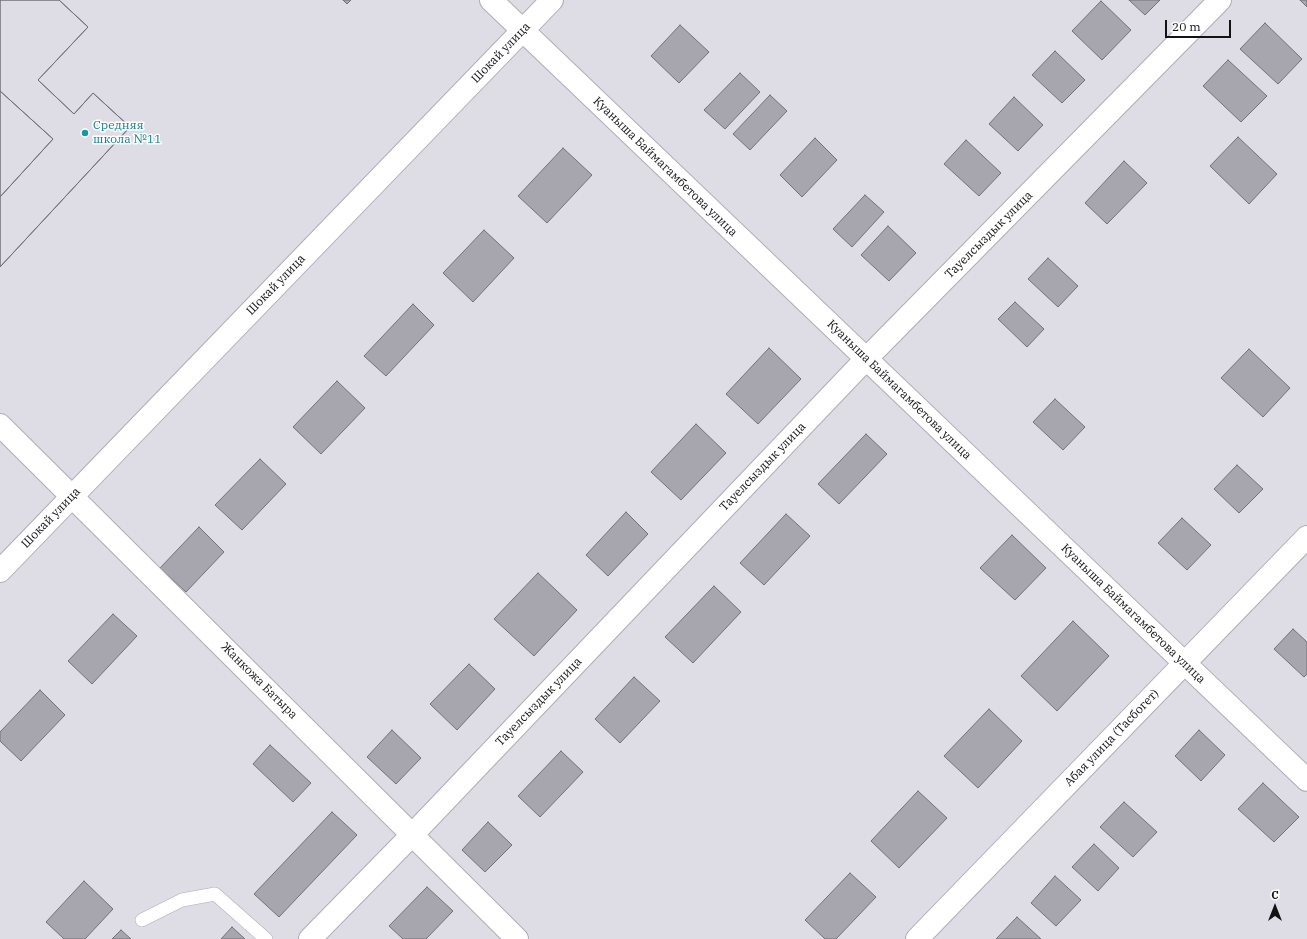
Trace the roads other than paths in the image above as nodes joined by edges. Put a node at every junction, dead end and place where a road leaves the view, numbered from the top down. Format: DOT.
graph roads {
  1 [pos="491,0"];
  2 [pos="552,0"];
  3 [pos="1220,0"];
  4 [pos="523,31"];
  5 [pos="866,359"];
  6 [pos="0,426"];
  7 [pos="72,496"];
  8 [pos="1307,537"];
  9 [pos="0,571"];
  10 [pos="1185,664"];
  11 [pos="1307,780"];
  12 [pos="413,834"];
  13 [pos="142,920"];
  14 [pos="266,939"];
  15 [pos="310,939"];
  16 [pos="516,939"];
  17 [pos="917,939"];
  1 -- 4 [label="street, Куаныша Баймагамбетова улица"];
  2 -- 4 [label="street, Шокай улица"];
  3 -- 5 [label="street, Тауелсыздык улица"];
  4 -- 5 [label="street, Куаныша Баймагамбетова улица"];
  4 -- 7 [label="street, Шокай улица"];
  5 -- 10 [label="street, Куаныша Баймагамбетова улица"];
  5 -- 12 [label="street, Тауелсыздык улица"];
  6 -- 7 [label="street, Жанкожа Батыра"];
  7 -- 9 [label="street, Шокай улица"];
  7 -- 12 [label="street, Жанкожа Батыра"];
  8 -- 10 [label="street, Абая улица (Тасбогет)"];
  10 -- 11 [label="street, Куаныша Баймагамбетова улица"];
  10 -- 17 [label="street, Абая улица (Тасбогет)"];
  12 -- 15 [label="street, Тауелсыздык улица"];
  12 -- 16 [label="street, Жанкожа Батыра"];
  13 -- 14 [label="lane"];
}
